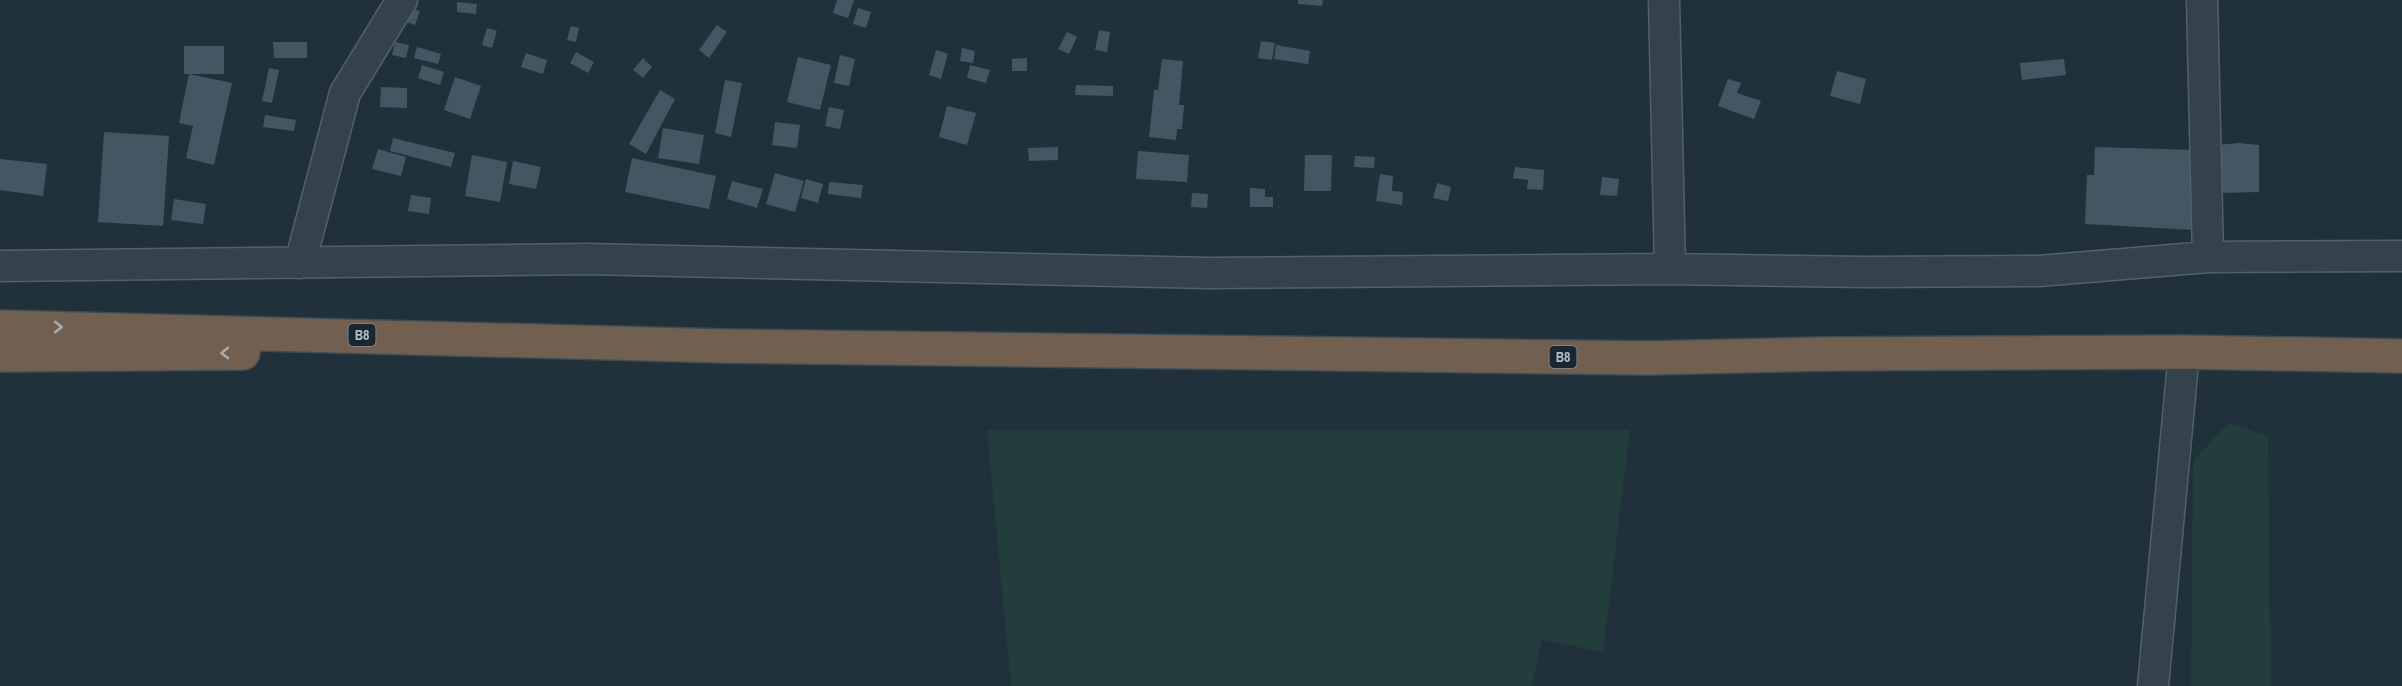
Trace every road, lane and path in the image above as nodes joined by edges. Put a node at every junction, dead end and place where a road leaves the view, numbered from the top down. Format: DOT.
graph roads {
  1 [pos="402,0"];
  2 [pos="1664,0"];
  3 [pos="2202,0"];
  4 [pos="2402,256"];
  5 [pos="2208,257"];
  6 [pos="300,263"];
  7 [pos="0,266"];
  8 [pos="1670,269"];
  9 [pos="0,327"];
  10 [pos="724,346"];
  11 [pos="2184,352"];
  12 [pos="0,355"];
  13 [pos="2402,356"];
  14 [pos="2153,686"];
  1 -- 6 [label="street"];
  2 -- 8 [label="street"];
  3 -- 5 [label="street"];
  4 -- 5 [label="street"];
  5 -- 8 [label="street"];
  6 -- 7 [label="street"];
  6 -- 8 [label="street"];
  9 -- 10 [label="highway, B8, one-way"];
  10 -- 11 [label="highway, B8"];
  10 -- 12 [label="highway, B8, one-way"];
  11 -- 13 [label="highway, B8"];
  11 -- 14 [label="street"];
}
